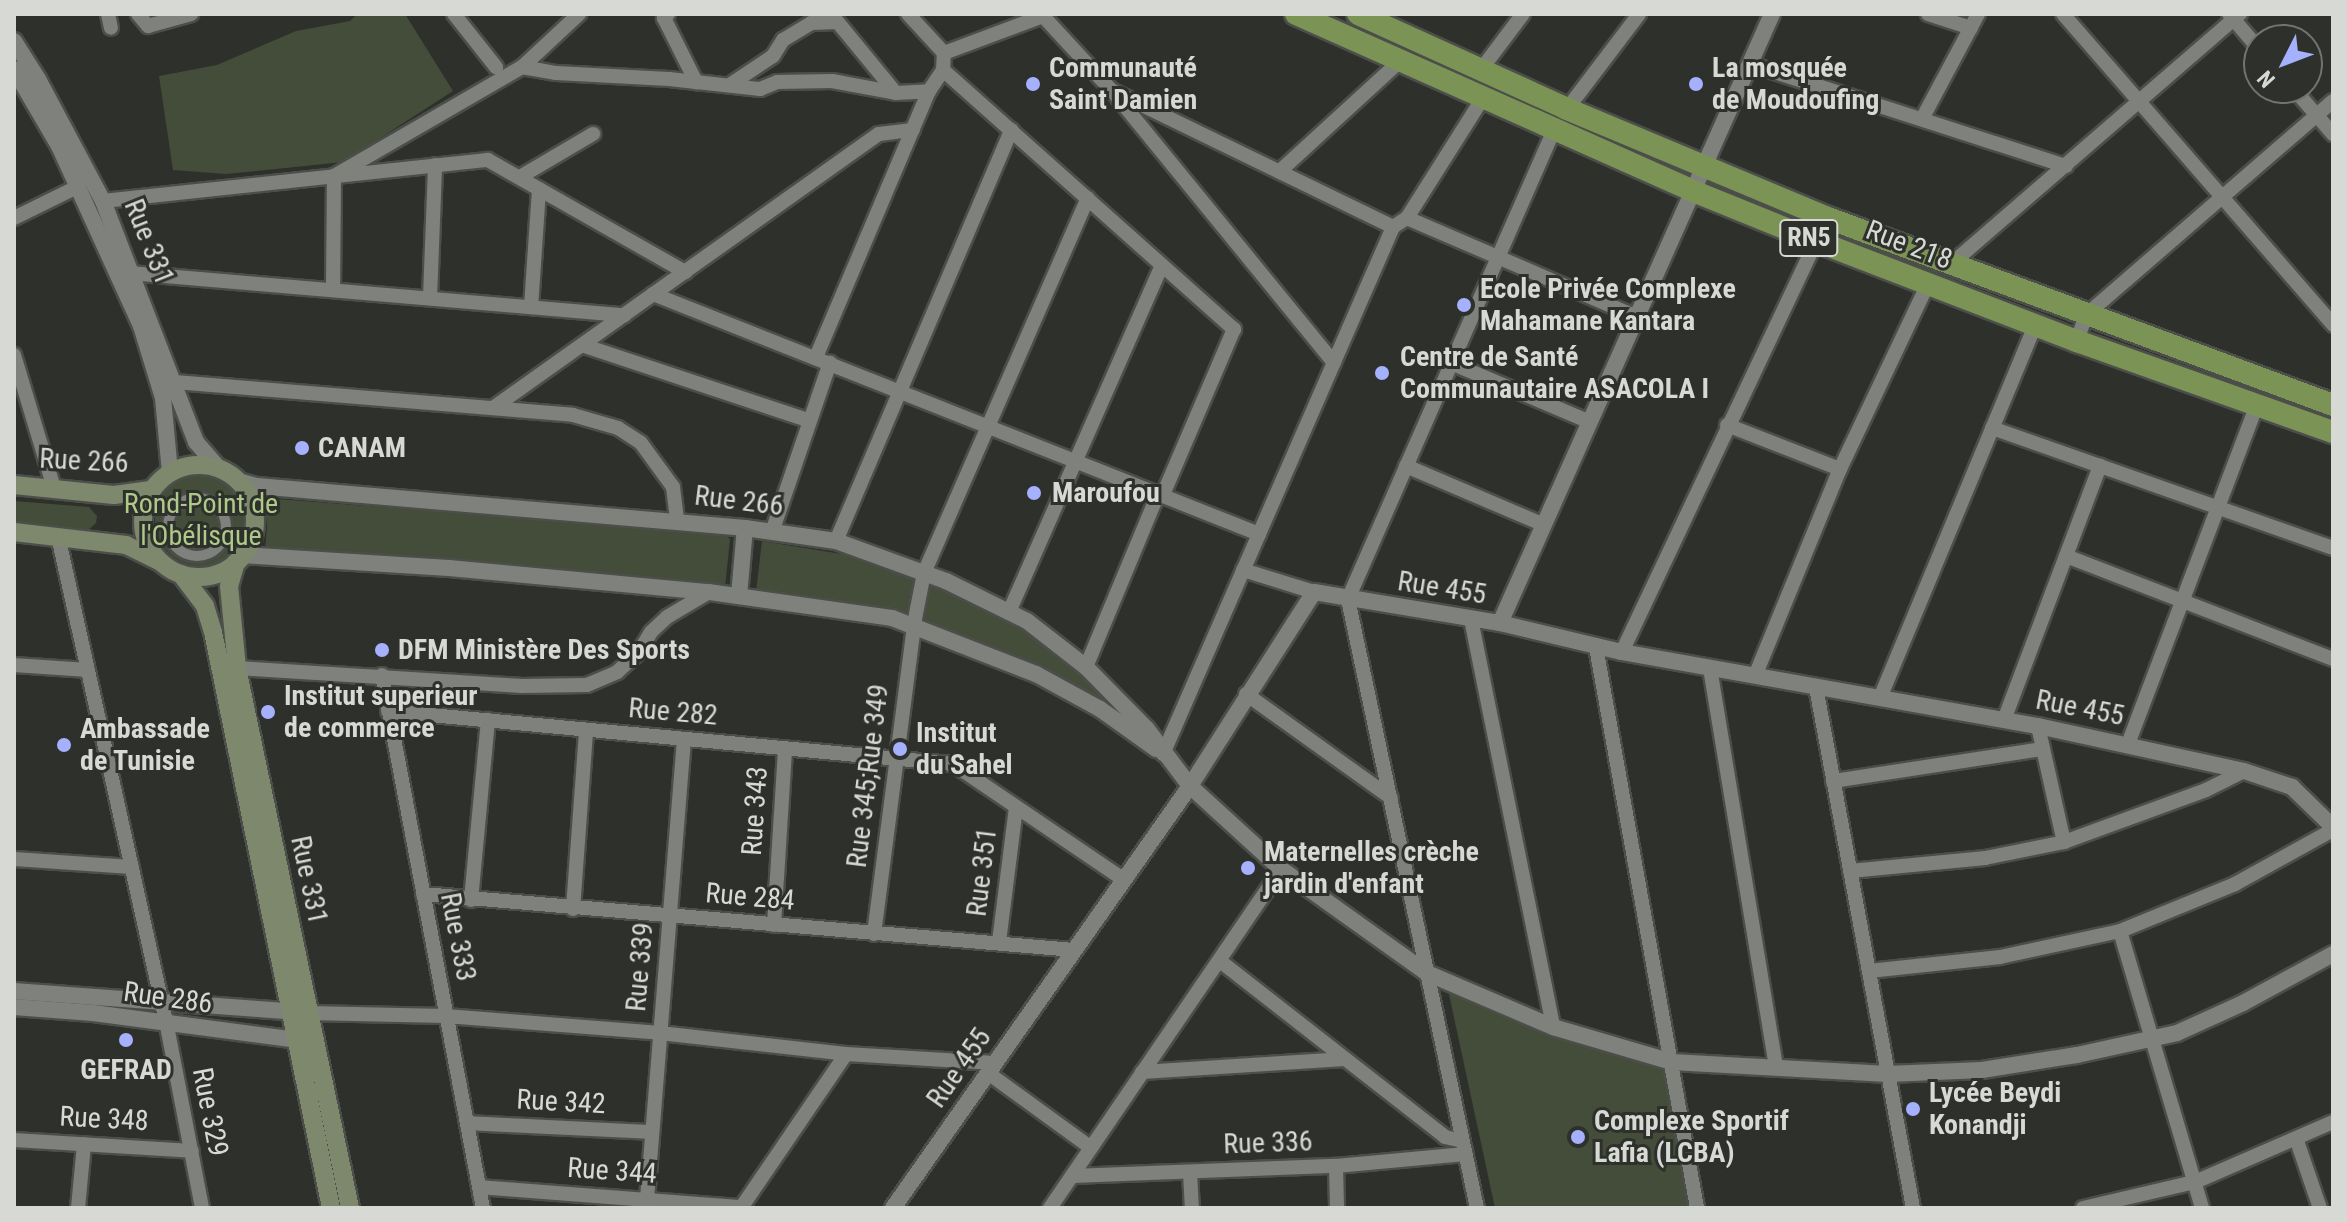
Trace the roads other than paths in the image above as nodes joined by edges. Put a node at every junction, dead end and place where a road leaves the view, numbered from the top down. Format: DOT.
graph roads {
  1 [pos="138,14"];
  2 [pos="191,14"];
  3 [pos="454,14"];
  4 [pos="579,14"];
  5 [pos="668,14"];
  6 [pos="908,14"];
  7 [pos="1296,14"];
  8 [pos="1358,14"];
  9 [pos="1523,14"];
  10 [pos="1639,14"];
  11 [pos="1928,14"];
  12 [pos="1978,14"];
  13 [pos="2063,14"];
  14 [pos="1044,15"];
  15 [pos="1768,16"];
  16 [pos="2234,16"];
  17 [pos="834,18"];
  18 [pos="1971,28"];
  19 [pos="14,41"];
  20 [pos="944,53"];
  21 [pos="1400,61"];
  22 [pos="1750,64"];
  23 [pos="496,67"];
  24 [pos="522,67"];
  25 [pos="14,69"];
  26 [pos="943,70"];
  27 [pos="1480,71"];
  28 [pos="696,82"];
  29 [pos="731,84"];
  30 [pos="1111,90"];
  31 [pos="929,91"];
  32 [pos="896,93"];
  33 [pos="1483,98"];
  34 [pos="2333,101"];
  35 [pos="2139,102"];
  36 [pos="2307,104"];
  37 [pos="1567,109"];
  38 [pos="2317,115"];
  39 [pos="1922,119"];
  40 [pos="913,130"];
  41 [pos="1011,130"];
  42 [pos="1554,130"];
  43 [pos="593,134"];
  44 [pos="2333,134"];
  45 [pos="435,165"];
  46 [pos="2066,166"];
  47 [pos="1704,168"];
  48 [pos="1280,171"];
  49 [pos="334,176"];
  50 [pos="520,177"];
  51 [pos="79,186"];
  52 [pos="539,189"];
  53 [pos="1693,191"];
  54 [pos="2222,197"];
  55 [pos="1088,198"];
  56 [pos="103,201"];
  57 [pos="14,218"];
  58 [pos="1407,218"];
  59 [pos="1393,227"];
  60 [pos="1816,241"];
  61 [pos="1497,257"];
  62 [pos="1162,265"];
  63 [pos="1950,265"];
  64 [pos="685,272"];
  65 [pos="131,273"];
  66 [pos="1928,284"];
  67 [pos="333,290"];
  68 [pos="653,294"];
  69 [pos="430,298"];
  70 [pos="531,307"];
  71 [pos="624,315"];
  72 [pos="2086,315"];
  73 [pos="1637,317"];
  74 [pos="2035,325"];
  75 [pos="2333,325"];
  76 [pos="2077,341"];
  77 [pos="582,345"];
  78 [pos="14,355"];
  79 [pos="823,360"];
  80 [pos="1334,363"];
  81 [pos="1451,363"];
  82 [pos="175,382"];
  83 [pos="900,391"];
  84 [pos="2257,405"];
  85 [pos="2333,405"];
  86 [pos="493,408"];
  87 [pos="810,421"];
  88 [pos="1590,422"];
  89 [pos="1727,425"];
  90 [pos="988,426"];
  91 [pos="1992,428"];
  92 [pos="2333,432"];
  93 [pos="1076,461"];
  94 [pos="1406,466"];
  95 [pos="2100,466"];
  96 [pos="219,468"];
  97 [pos="1840,469"];
  98 [pos="170,472"];
  99 [pos="238,481"];
  100 [pos="14,485"];
  101 [pos="54,488"];
  102 [pos="151,490"];
  103 [pos="1160,494"];
  104 [pos="2217,508"];
  105 [pos="677,522"];
  106 [pos="1544,525"];
  107 [pos="745,528"];
  108 [pos="14,532"];
  109 [pos="772,532"];
  110 [pos="1259,534"];
  111 [pos="58,536"];
  112 [pos="836,541"];
  113 [pos="2333,548"];
  114 [pos="190,555"];
  115 [pos="2066,556"];
  116 [pos="239,559"];
  117 [pos="162,563"];
  118 [pos="1243,570"];
  119 [pos="924,573"];
  120 [pos="181,574"];
  121 [pos="709,592"];
  122 [pos="1314,592"];
  123 [pos="739,596"];
  124 [pos="1348,599"];
  125 [pos="2182,601"];
  126 [pos="1009,612"];
  127 [pos="1471,619"];
  128 [pos="1500,623"];
  129 [pos="914,624"];
  130 [pos="1596,647"];
  131 [pos="1622,652"];
  132 [pos="2333,659"];
  133 [pos="14,665"];
  134 [pos="1086,667"];
  135 [pos="237,668"];
  136 [pos="1710,668"];
  137 [pos="88,670"];
  138 [pos="382,675"];
  139 [pos="1755,676"];
  140 [pos="1816,687"];
  141 [pos="1246,694"];
  142 [pos="1880,698"];
  143 [pos="388,711"];
  144 [pos="488,720"];
  145 [pos="2004,720"];
  146 [pos="2038,726"];
  147 [pos="586,730"];
  148 [pos="684,739"];
  149 [pos="2128,744"];
  150 [pos="785,748"];
  151 [pos="2043,749"];
  152 [pos="1163,754"];
  153 [pos="897,759"];
  154 [pos="2244,771"];
  155 [pos="1833,781"];
  156 [pos="1190,786"];
  157 [pos="1391,798"];
  158 [pos="1016,808"];
  159 [pos="2333,828"];
  160 [pos="2064,842"];
  161 [pos="14,859"];
  162 [pos="132,867"];
  163 [pos="1281,869"];
  164 [pos="1850,871"];
  165 [pos="1123,879"];
  166 [pos="423,894"];
  167 [pos="471,900"];
  168 [pos="573,909"];
  169 [pos="670,916"];
  170 [pos="774,925"];
  171 [pos="2120,931"];
  172 [pos="874,934"];
  173 [pos="999,942"];
  174 [pos="1073,950"];
  175 [pos="2333,954"];
  176 [pos="1220,961"];
  177 [pos="1869,971"];
  178 [pos="1427,973"];
  179 [pos="14,991"];
  180 [pos="163,1004"];
  181 [pos="14,1007"];
  182 [pos="299,1012"];
  183 [pos="446,1016"];
  184 [pos="167,1026"];
  185 [pos="1553,1027"];
  186 [pos="660,1033"];
  187 [pos="306,1041"];
  188 [pos="2152,1041"];
  189 [pos="846,1054"];
  190 [pos="1345,1059"];
  191 [pos="1672,1062"];
  192 [pos="992,1068"];
  193 [pos="1776,1068"];
  194 [pos="1142,1072"];
  195 [pos="1888,1074"];
  196 [pos="2333,1122"];
  197 [pos="467,1123"];
  198 [pos="652,1132"];
  199 [pos="14,1140"];
  200 [pos="2297,1141"];
  201 [pos="84,1144"];
  202 [pos="1090,1147"];
  203 [pos="1464,1148"];
  204 [pos="192,1151"];
  205 [pos="1336,1166"];
  206 [pos="1190,1172"];
  207 [pos="1072,1176"];
  208 [pos="2195,1182"];
  209 [pos="479,1187"];
  210 [pos="647,1199"];
  211 [pos="78,1208"];
  212 [pos="202,1208"];
  213 [pos="331,1208"];
  214 [pos="350,1208"];
  215 [pos="483,1208"];
  216 [pos="741,1208"];
  217 [pos="893,1208"];
  218 [pos="1050,1208"];
  219 [pos="1192,1208"];
  220 [pos="1337,1208"];
  221 [pos="1477,1208"];
  222 [pos="1697,1208"];
  223 [pos="1913,1208"];
  224 [pos="2083,1208"];
  225 [pos="2202,1208"];
  226 [pos="2320,1208"];
  1 -- 2 [label="street"];
  3 -- 23 [label="street"];
  4 -- 24 [label="street"];
  5 -- 28 [label="street"];
  6 -- 20 [label="street"];
  7 -- 21 [label="highway, Rue 218 / RN5"];
  8 -- 27 [label="highway, Rue 218 / RN5"];
  9 -- 27 [label="street"];
  10 -- 37 [label="street"];
  11 -- 18 [label="street"];
  12 -- 18 [label="street"];
  13 -- 35 [label="street"];
  14 -- 20 [label="street"];
  14 -- 30 [label="street"];
  15 -- 22 [label="street"];
  16 -- 35 [label="street"];
  17 -- 29 [label="street"];
  17 -- 32 [label="street"];
  18 -- 39 [label="street"];
  19 -- 56 [label="street, Rue 331"];
  20 -- 26 [label="street"];
  21 -- 33 [label="highway, Rue 218 / RN5"];
  21 -- 48 [label="street"];
  22 -- 39 [label="street"];
  22 -- 47 [label="street"];
  24 -- 28 [label="street"];
  24 -- 49 [label="street"];
  25 -- 51 [label="street, Rue 331"];
  26 -- 31 [label="street"];
  26 -- 41 [label="street"];
  27 -- 37 [label="highway, Rue 218 / RN5"];
  28 -- 29 [label="street"];
  29 -- 32 [label="street"];
  30 -- 48 [label="street"];
  30 -- 80 [label="street"];
  31 -- 32 [label="street"];
  31 -- 40 [label="street"];
  33 -- 42 [label="highway, Rue 218 / RN5"];
  33 -- 58 [label="street"];
  34 -- 38 [label="street"];
  35 -- 46 [label="street"];
  35 -- 54 [label="street"];
  36 -- 38 [label="street"];
  37 -- 47 [label="highway, Rue 218 / RN5"];
  38 -- 44 [label="street"];
  38 -- 54 [label="street"];
  39 -- 46 [label="street"];
  40 -- 64 [label="street"];
  40 -- 79 [label="street"];
  41 -- 55 [label="street"];
  41 -- 83 [label="street"];
  42 -- 53 [label="highway, Rue 218 / RN5"];
  42 -- 61 [label="street"];
  43 -- 50 [label="street"];
  45 -- 49 [label="street"];
  45 -- 50 [label="street"];
  45 -- 69 [label="street"];
  46 -- 63 [label="street"];
  47 -- 53 [label="street"];
  47 -- 63 [label="highway, Rue 218 / RN5"];
  48 -- 59 [label="street"];
  49 -- 56 [label="street"];
  49 -- 67 [label="street"];
  50 -- 52 [label="street"];
  51 -- 57 [label="street"];
  51 -- 98 [label="street, Rue 331"];
  52 -- 64 [label="street"];
  52 -- 70 [label="street"];
  53 -- 60 [label="highway, Rue 218 / RN5"];
  53 -- 73 [label="street"];
  54 -- 72 [label="street"];
  54 -- 75 [label="street"];
  55 -- 62 [label="street"];
  55 -- 90 [label="street, Rue 345;Rue 349"];
  56 -- 65 [label="street, Rue 331"];
  58 -- 59 [label="street"];
  58 -- 61 [label="street"];
  59 -- 80 [label="street"];
  60 -- 66 [label="highway, Rue 218 / RN5"];
  60 -- 89 [label="street"];
  61 -- 73 [label="street"];
  61 -- 81 [label="street"];
  62 -- 93 [label="street"];
  62 -- 103 [label="street"];
  63 -- 72 [label="highway, Rue 218 / RN5"];
  64 -- 68 [label="street"];
  65 -- 67 [label="street"];
  65 -- 82 [label="street, Rue 331"];
  66 -- 74 [label="highway, Rue 218 / RN5"];
  66 -- 97 [label="street"];
  67 -- 69 [label="street"];
  68 -- 71 [label="street"];
  68 -- 79 [label="street"];
  69 -- 70 [label="street"];
  70 -- 71 [label="street"];
  71 -- 77 [label="street"];
  72 -- 76 [label="street"];
  72 -- 85 [label="highway, Rue 218 / RN5"];
  73 -- 88 [label="street"];
  74 -- 76 [label="highway, Rue 218 / RN5"];
  74 -- 91 [label="street"];
  76 -- 84 [label="highway, Rue 218 / RN5"];
  77 -- 86 [label="street"];
  77 -- 87 [label="street"];
  78 -- 101 [label="street"];
  79 -- 83 [label="street"];
  79 -- 87 [label="street"];
  80 -- 110 [label="street"];
  81 -- 88 [label="street"];
  81 -- 94 [label="street"];
  82 -- 86 [label="street"];
  82 -- 96 [label="street, Rue 331"];
  83 -- 90 [label="street"];
  83 -- 112 [label="street"];
  84 -- 92 [label="highway, Rue 218 / RN5"];
  84 -- 104 [label="street"];
  86 -- 105 [label="street"];
  87 -- 109 [label="street"];
  88 -- 106 [label="street"];
  89 -- 97 [label="street"];
  89 -- 131 [label="street"];
  90 -- 93 [label="street"];
  90 -- 119 [label="street, Rue 345;Rue 349"];
  91 -- 95 [label="street"];
  91 -- 142 [label="street"];
  93 -- 103 [label="street"];
  93 -- 126 [label="street"];
  94 -- 106 [label="street"];
  94 -- 124 [label="street"];
  95 -- 104 [label="street"];
  95 -- 115 [label="street"];
  96 -- 98 [label="main road"];
  96 -- 99 [label="main road"];
  97 -- 139 [label="street"];
  98 -- 102 [label="main road"];
  99 -- 105 [label="street, Rue 266"];
  99 -- 116 [label="main road"];
  100 -- 101 [label="main road, Rue 266"];
  101 -- 102 [label="main road, Rue 266"];
  102 -- 117 [label="main road"];
  103 -- 110 [label="street"];
  103 -- 134 [label="street"];
  104 -- 113 [label="street"];
  104 -- 125 [label="street"];
  105 -- 107 [label="street, Rue 266"];
  106 -- 128 [label="street"];
  107 -- 109 [label="street, Rue 266"];
  107 -- 123 [label="street"];
  108 -- 111 [label="main road"];
  109 -- 112 [label="street, Rue 266"];
  110 -- 118 [label="street"];
  111 -- 117 [label="main road"];
  111 -- 137 [label="street, Rue 329"];
  112 -- 119 [label="street, Rue 266"];
  114 -- 114 [label="street"];
  115 -- 125 [label="street"];
  115 -- 145 [label="street"];
  116 -- 120 [label="main road"];
  116 -- 121 [label="street, Rue 266"];
  116 -- 135 [label="main road, Rue 331"];
  117 -- 120 [label="main road"];
  118 -- 122 [label="street"];
  118 -- 152 [label="street"];
  119 -- 126 [label="street, Rue 266"];
  119 -- 129 [label="street, Rue 345;Rue 349"];
  120 -- 182 [label="main road, Rue 331"];
  121 -- 123 [label="street, Rue 266"];
  121 -- 138 [label="street"];
  122 -- 124 [label="street, Rue 455"];
  122 -- 141 [label="street, Rue 455"];
  123 -- 129 [label="street, Rue 266"];
  124 -- 127 [label="street, Rue 455"];
  124 -- 157 [label="street"];
  125 -- 132 [label="street"];
  125 -- 149 [label="street"];
  126 -- 134 [label="street, Rue 266"];
  127 -- 128 [label="street, Rue 455"];
  127 -- 185 [label="street"];
  128 -- 130 [label="street, Rue 455"];
  129 -- 152 [label="street, Rue 266"];
  129 -- 153 [label="street, Rue 345;Rue 349"];
  130 -- 131 [label="street, Rue 455"];
  130 -- 191 [label="street"];
  131 -- 136 [label="street, Rue 455"];
  133 -- 137 [label="street"];
  134 -- 152 [label="street, Rue 266"];
  135 -- 138 [label="street"];
  135 -- 182 [label="main road, Rue 331"];
  136 -- 139 [label="street, Rue 455"];
  136 -- 193 [label="street"];
  137 -- 162 [label="street, Rue 329"];
  138 -- 143 [label="street, Rue 333"];
  139 -- 140 [label="street, Rue 455"];
  140 -- 142 [label="street, Rue 455"];
  140 -- 155 [label="street"];
  141 -- 156 [label="street, Rue 455"];
  141 -- 157 [label="street"];
  142 -- 145 [label="street, Rue 455"];
  143 -- 144 [label="street, Rue 282"];
  143 -- 166 [label="street, Rue 333"];
  144 -- 147 [label="street, Rue 282"];
  144 -- 167 [label="street"];
  145 -- 146 [label="street, Rue 455"];
  146 -- 149 [label="street, Rue 455"];
  146 -- 151 [label="street"];
  147 -- 148 [label="street, Rue 282"];
  147 -- 168 [label="street"];
  148 -- 150 [label="street, Rue 282"];
  148 -- 169 [label="street, Rue 339"];
  149 -- 154 [label="street, Rue 455"];
  150 -- 153 [label="street, Rue 282"];
  150 -- 170 [label="street, Rue 343"];
  151 -- 155 [label="street"];
  151 -- 160 [label="street"];
  152 -- 156 [label="street, Rue 266"];
  153 -- 158 [label="street, Rue 282"];
  153 -- 172 [label="street, Rue 345;Rue 349"];
  154 -- 159 [label="street, Rue 455"];
  154 -- 160 [label="street"];
  155 -- 164 [label="street"];
  156 -- 163 [label="street, Rue 266"];
  156 -- 165 [label="street, Rue 455"];
  157 -- 178 [label="street"];
  158 -- 165 [label="street"];
  158 -- 173 [label="street, Rue 351"];
  159 -- 171 [label="street"];
  160 -- 164 [label="street"];
  161 -- 162 [label="street"];
  162 -- 180 [label="street, Rue 329"];
  163 -- 176 [label="street"];
  163 -- 178 [label="street, Rue 266"];
  164 -- 177 [label="street"];
  165 -- 174 [label="street, Rue 455"];
  166 -- 167 [label="street, Rue 284"];
  166 -- 183 [label="street, Rue 333"];
  167 -- 168 [label="street, Rue 284"];
  168 -- 169 [label="street, Rue 284"];
  169 -- 170 [label="street, Rue 284"];
  169 -- 186 [label="street, Rue 339"];
  170 -- 172 [label="street, Rue 284"];
  171 -- 177 [label="street"];
  171 -- 188 [label="street"];
  172 -- 173 [label="street, Rue 284"];
  173 -- 174 [label="street, Rue 284"];
  174 -- 192 [label="street, Rue 455"];
  175 -- 188 [label="street, Rue 266"];
  176 -- 190 [label="street"];
  176 -- 194 [label="street"];
  177 -- 195 [label="street"];
  178 -- 185 [label="street, Rue 266"];
  178 -- 203 [label="street"];
  179 -- 180 [label="street"];
  180 -- 182 [label="street"];
  180 -- 184 [label="street, Rue 329"];
  181 -- 184 [label="street, Rue 286"];
  182 -- 183 [label="street"];
  182 -- 187 [label="main road, Rue 331"];
  183 -- 186 [label="street"];
  183 -- 197 [label="street, Rue 333"];
  184 -- 187 [label="street, Rue 286"];
  184 -- 204 [label="street, Rue 329"];
  185 -- 191 [label="street, Rue 266"];
  186 -- 189 [label="street"];
  186 -- 198 [label="street, Rue 339"];
  187 -- 213 [label="main road, Rue 331"];
  187 -- 214 [label="main road, Rue 331"];
  188 -- 195 [label="street, Rue 266"];
  188 -- 208 [label="street"];
  189 -- 192 [label="street"];
  189 -- 216 [label="street"];
  190 -- 194 [label="street"];
  190 -- 203 [label="street"];
  191 -- 193 [label="street, Rue 266"];
  191 -- 222 [label="street"];
  192 -- 202 [label="street"];
  192 -- 217 [label="street, Rue 455"];
  193 -- 195 [label="street, Rue 266"];
  194 -- 202 [label="street"];
  195 -- 223 [label="street"];
  196 -- 200 [label="street"];
  197 -- 198 [label="street, Rue 342"];
  197 -- 209 [label="street, Rue 333"];
  198 -- 210 [label="street, Rue 339"];
  199 -- 201 [label="street, Rue 348"];
  200 -- 208 [label="street"];
  200 -- 226 [label="street"];
  201 -- 204 [label="street, Rue 348"];
  201 -- 211 [label="street"];
  202 -- 207 [label="street"];
  203 -- 205 [label="street, Rue 336"];
  203 -- 221 [label="street"];
  204 -- 212 [label="street, Rue 329"];
  205 -- 206 [label="street, Rue 336"];
  205 -- 220 [label="street"];
  206 -- 207 [label="street, Rue 336"];
  206 -- 219 [label="street"];
  207 -- 218 [label="street"];
  208 -- 224 [label="street"];
  208 -- 225 [label="street"];
  209 -- 210 [label="street, Rue 344"];
  209 -- 215 [label="street, Rue 333"];
  210 -- 216 [label="street, Rue 344"];
}
